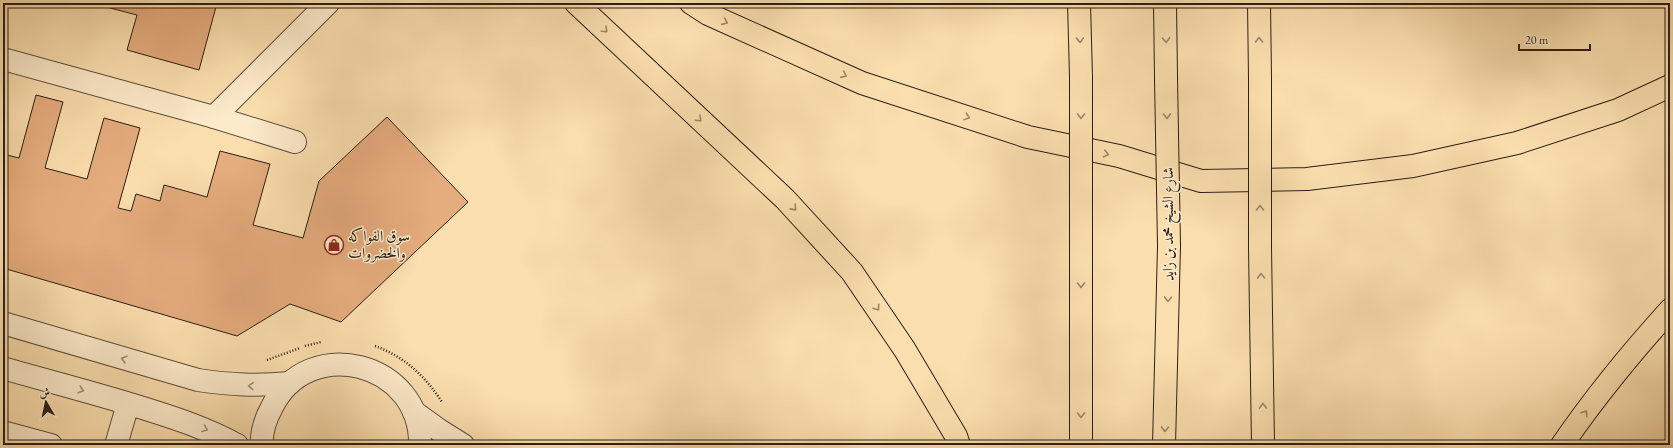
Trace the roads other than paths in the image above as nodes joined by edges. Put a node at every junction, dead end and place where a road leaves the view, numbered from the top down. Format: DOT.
graph roads {
  1 [pos="328,3"];
  2 [pos="576,3"];
  3 [pos="692,3"];
  4 [pos="1079,3"];
  5 [pos="1165,3"];
  6 [pos="1259,3"];
  7 [pos="3,59"];
  8 [pos="1670,86"];
  9 [pos="214,117"];
  10 [pos="295,142"];
  11 [pos="1670,310"];
  12 [pos="3,323"];
  13 [pos="3,368"];
  14 [pos="290,383"];
  15 [pos="128,404"];
  16 [pos="414,412"];
  17 [pos="3,432"];
  18 [pos="473,442"];
  19 [pos="51,445"];
  20 [pos="116,445"];
  21 [pos="237,445"];
  22 [pos="262,445"];
  23 [pos="420,445"];
  24 [pos="959,445"];
  25 [pos="1081,445"];
  26 [pos="1164,445"];
  27 [pos="1263,445"];
  28 [pos="1562,445"];
  1 -- 9 [label="street"];
  2 -- 24 [label="highway, one-way"];
  3 -- 8 [label="highway, one-way"];
  4 -- 25 [label="highway, one-way, bridge"];
  5 -- 26 [label="highway, شارع الشيخ محمد بن زايد, one-way, bridge"];
  27 -- 6 [label="highway, one-way, bridge"];
  7 -- 9 [label="street"];
  9 -- 10 [label="street"];
  28 -- 11 [label="highway, one-way"];
  14 -- 12 [label="street, one-way"];
  13 -- 15 [label="street, one-way"];
  14 -- 16 [label="street"];
  14 -- 22 [label="street"];
  15 -- 20 [label="street"];
  15 -- 21 [label="street, one-way"];
  16 -- 18 [label="street"];
  16 -- 23 [label="street"];
  17 -- 19 [label="street"];
}
